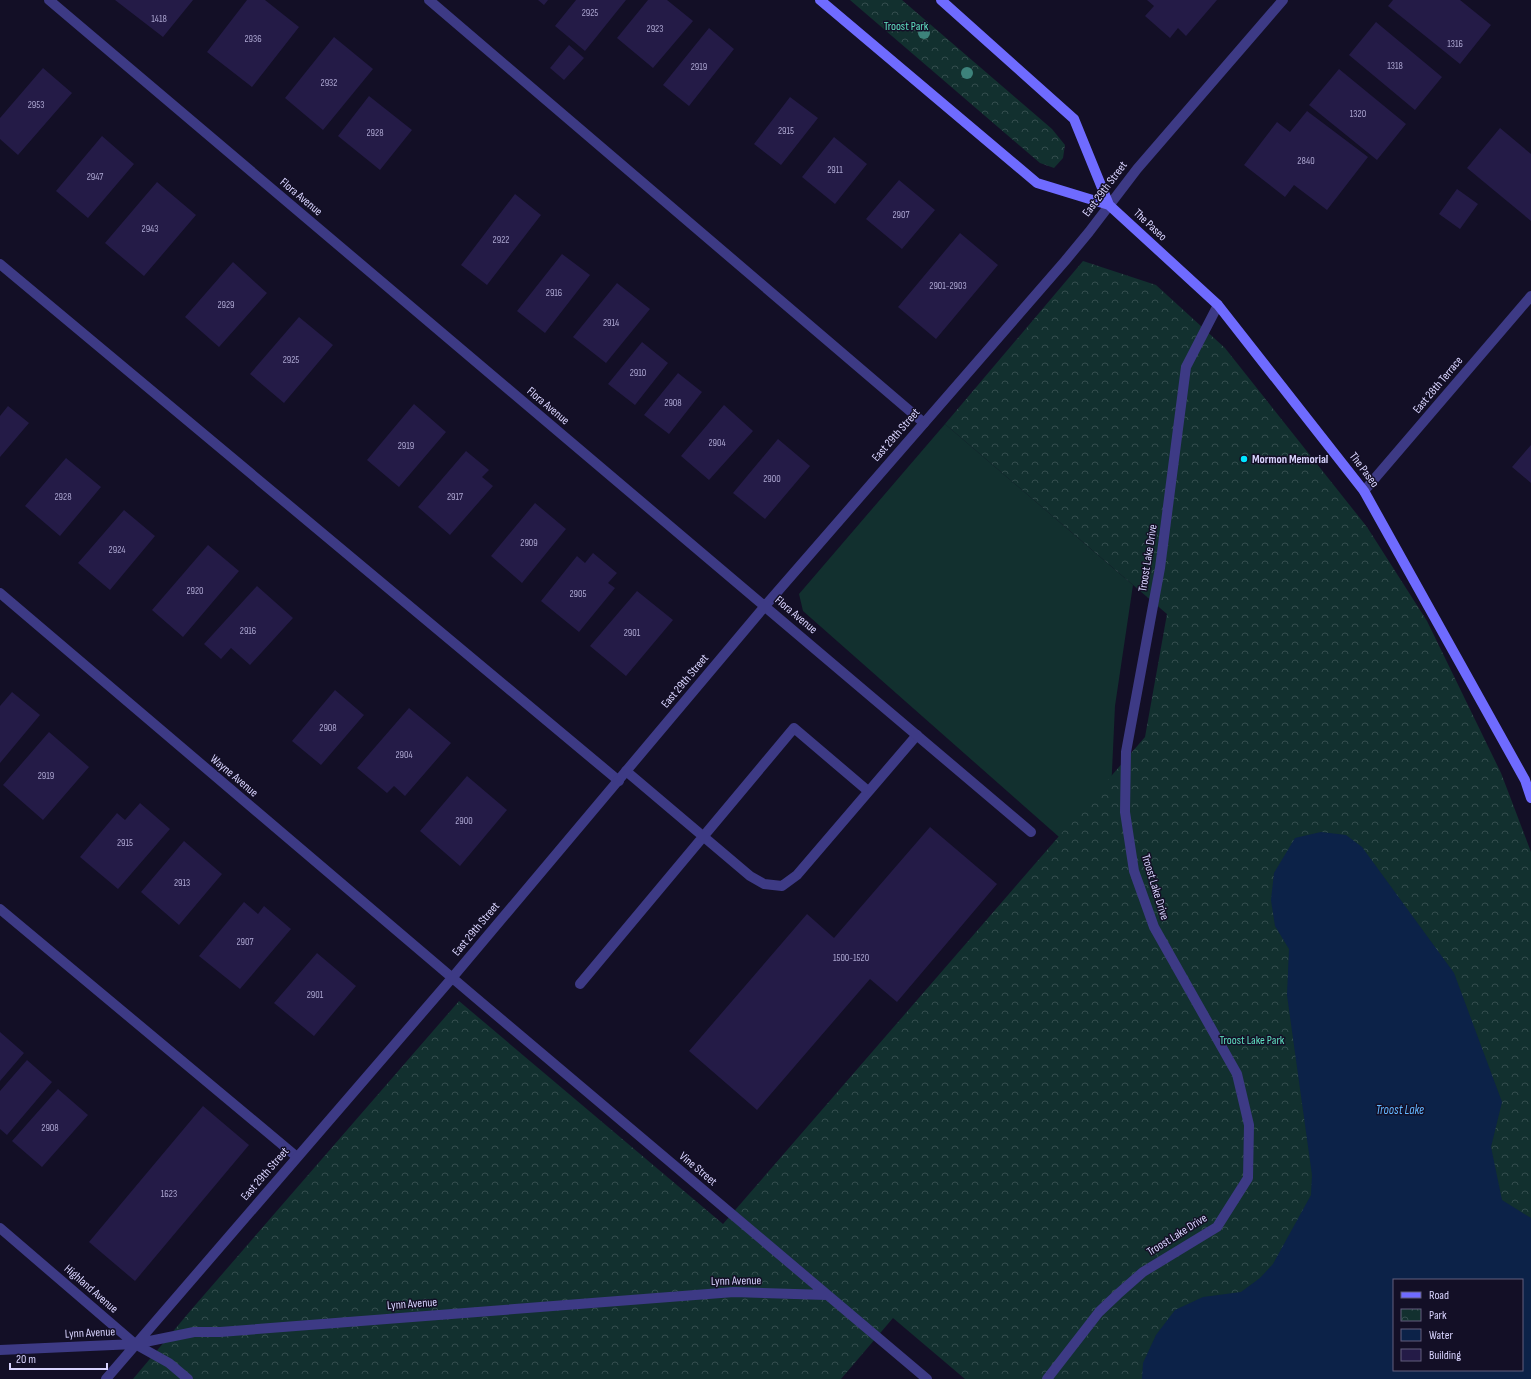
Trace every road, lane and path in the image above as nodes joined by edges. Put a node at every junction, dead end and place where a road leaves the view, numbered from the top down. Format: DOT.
graph roads {
  1 [pos="48,0"];
  2 [pos="429,0"];
  3 [pos="820,0"];
  4 [pos="941,0"];
  5 [pos="1283,0"];
  6 [pos="1109,205"];
  7 [pos="0,264"];
  8 [pos="1531,296"];
  9 [pos="1218,305"];
  10 [pos="924,423"];
  11 [pos="1364,491"];
  12 [pos="0,593"];
  13 [pos="765,606"];
  14 [pos="918,735"];
  15 [pos="626,771"];
  16 [pos="1528,777"];
  17 [pos="619,781"];
  18 [pos="868,791"];
  19 [pos="1531,798"];
  20 [pos="1031,832"];
  21 [pos="704,837"];
  22 [pos="0,909"];
  23 [pos="452,978"];
  24 [pos="580,984"];
  25 [pos="297,1157"];
  26 [pos="0,1228"];
  27 [pos="827,1295"];
  28 [pos="135,1344"];
  29 [pos="0,1350"];
  30 [pos="106,1379"];
  31 [pos="188,1379"];
  32 [pos="927,1379"];
  33 [pos="1048,1379"];
  1 -- 13 [label="street, Flora Avenue"];
  2 -- 10 [label="street"];
  3 -- 6 [label="main road, The Paseo"];
  4 -- 6 [label="main road, The Paseo"];
  5 -- 6 [label="street, East 29th Street"];
  6 -- 9 [label="main road, The Paseo"];
  6 -- 10 [label="street, East 29th Street"];
  7 -- 17 [label="street"];
  8 -- 11 [label="street, East 28th Terrace"];
  9 -- 11 [label="main road, The Paseo"];
  9 -- 33 [label="street, Troost Lake Drive"];
  10 -- 13 [label="street, East 29th Street"];
  11 -- 16 [label="main road, The Paseo"];
  12 -- 23 [label="street, Wayne Avenue"];
  13 -- 14 [label="street, Flora Avenue"];
  13 -- 15 [label="street, East 29th Street"];
  14 -- 18 [label="street"];
  14 -- 20 [label="street, Flora Avenue"];
  15 -- 17 [label="street, East 29th Street"];
  15 -- 21 [label="street"];
  16 -- 19 [label="main road, The Paseo"];
  17 -- 23 [label="street, East 29th Street"];
  18 -- 21 [label="street"];
  18 -- 21 [label="street"];
  21 -- 24 [label="street"];
  22 -- 25 [label="street"];
  23 -- 25 [label="street, East 29th Street"];
  23 -- 27 [label="street, Vine Street"];
  25 -- 28 [label="street, East 29th Street"];
  26 -- 28 [label="street, Highland Avenue"];
  27 -- 28 [label="street, Lynn Avenue"];
  27 -- 32 [label="street, Vine Street"];
  28 -- 29 [label="street, Lynn Avenue"];
  28 -- 30 [label="street, East 29th Street"];
  28 -- 31 [label="street, Highland Avenue"];
}
